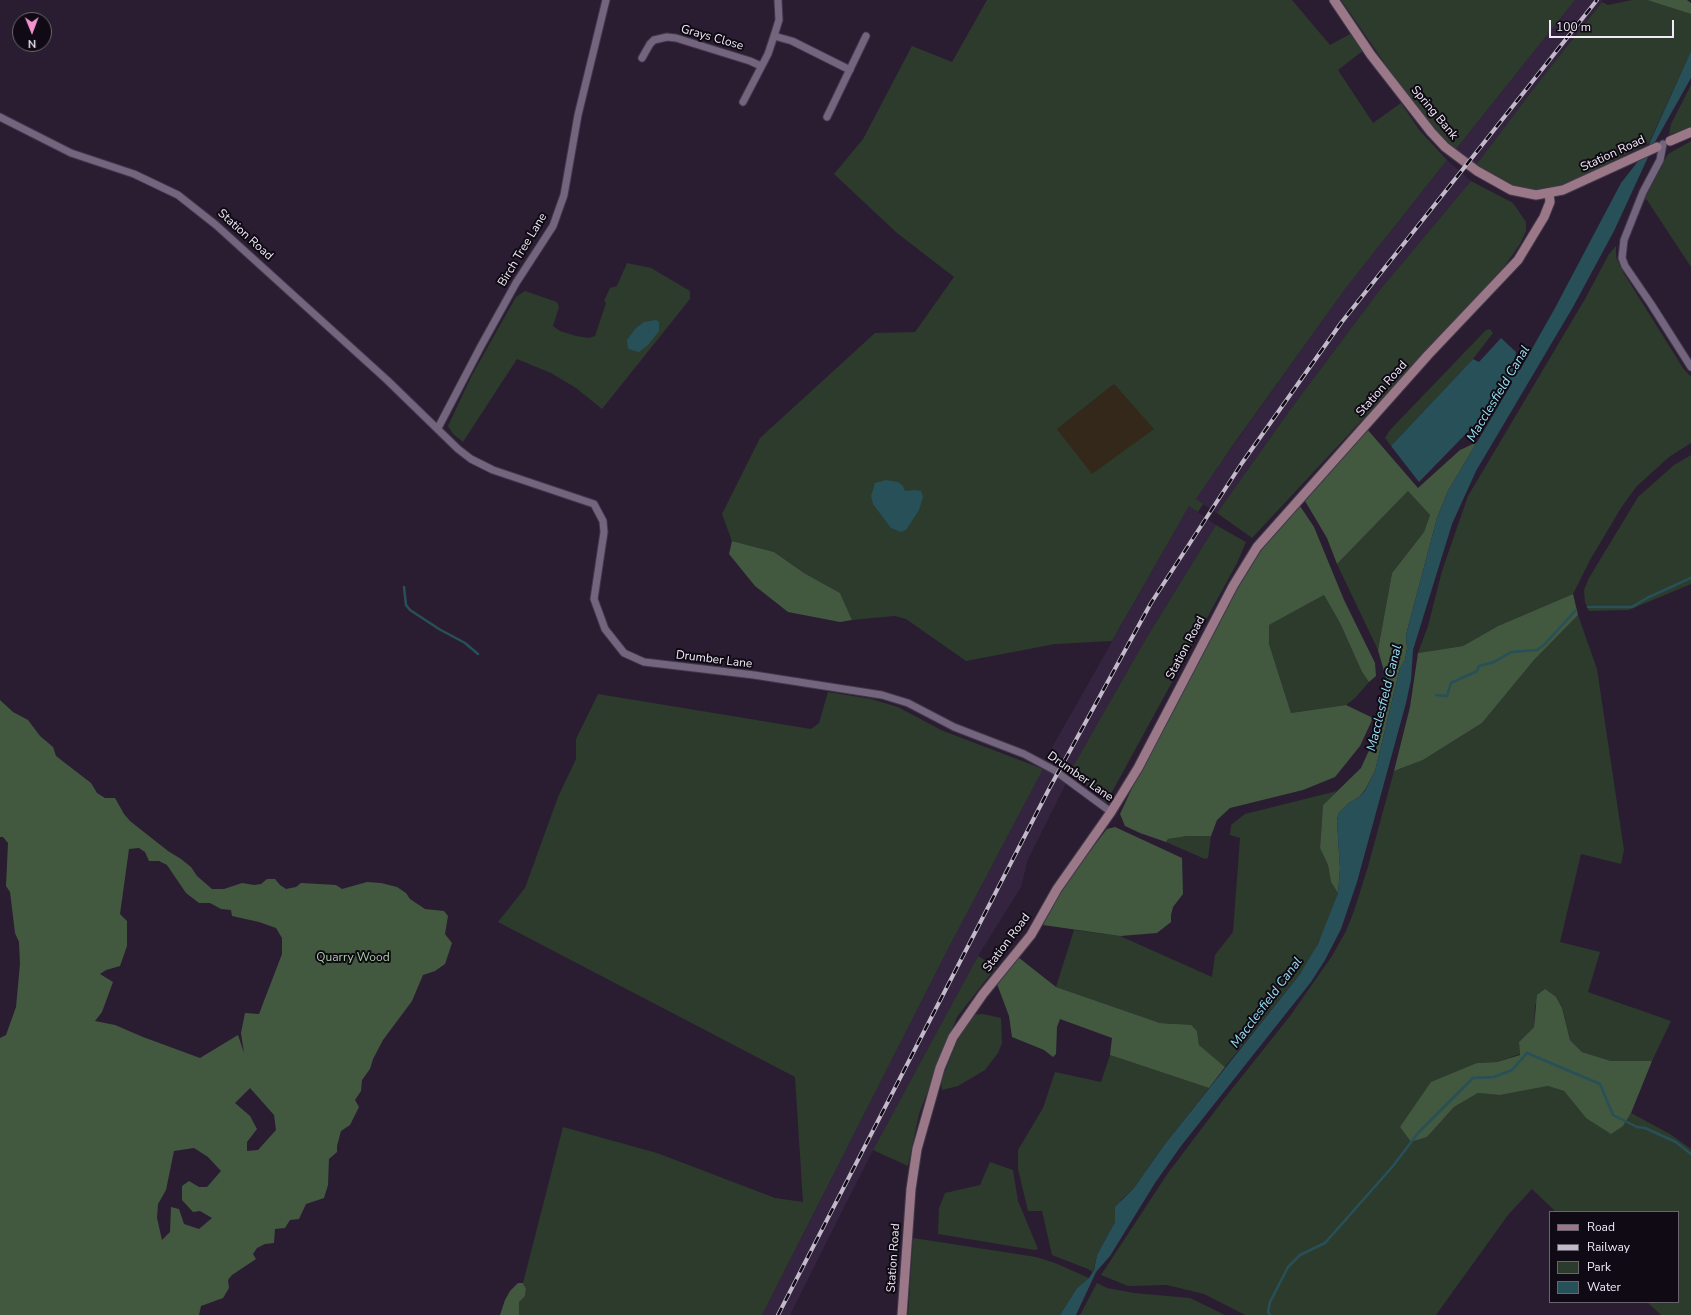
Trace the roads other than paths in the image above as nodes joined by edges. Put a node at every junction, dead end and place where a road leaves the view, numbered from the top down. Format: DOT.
graph roads {
  1 [pos="606,0"];
  2 [pos="778,0"];
  3 [pos="1334,0"];
  4 [pos="774,36"];
  5 [pos="866,36"];
  6 [pos="642,58"];
  7 [pos="761,66"];
  8 [pos="850,70"];
  9 [pos="743,102"];
  10 [pos="827,116"];
  11 [pos="0,117"];
  12 [pos="1691,132"];
  13 [pos="1663,144"];
  14 [pos="1549,194"];
  15 [pos="1691,367"];
  16 [pos="438,428"];
  17 [pos="1111,812"];
  18 [pos="902,1315"];
  1 -- 16 [label="street, Birch Tree Lane"];
  2 -- 4 [label="street"];
  3 -- 14 [label="street, Spring Bank"];
  4 -- 7 [label="street"];
  4 -- 8 [label="street"];
  5 -- 8 [label="street"];
  6 -- 7 [label="street, Grays Close"];
  7 -- 9 [label="street"];
  8 -- 10 [label="street"];
  11 -- 16 [label="street, Station Road"];
  12 -- 13 [label="street, Station Road"];
  13 -- 14 [label="street, Station Road"];
  13 -- 15 [label="street"];
  14 -- 17 [label="street, Station Road"];
  16 -- 17 [label="street, Drumber Lane"];
  17 -- 18 [label="street, Station Road"];
}
